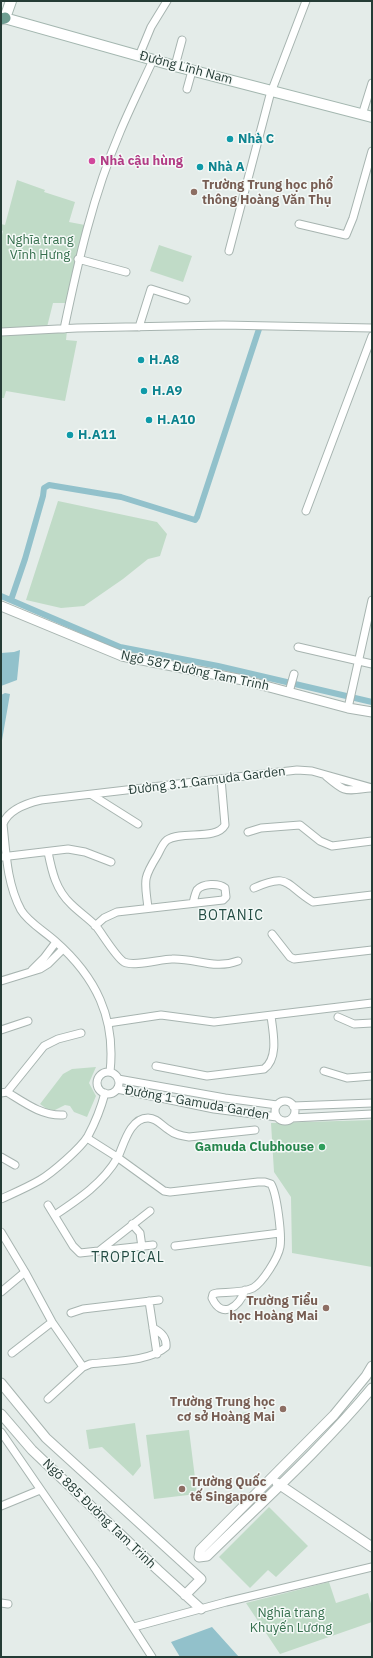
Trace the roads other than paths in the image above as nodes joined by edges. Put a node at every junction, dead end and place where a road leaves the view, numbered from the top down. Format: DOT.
graph roads {
  1 [pos="11,1"];
  2 [pos="167,1"];
  3 [pos="306,1"];
  4 [pos="2,18"];
  5 [pos="182,40"];
  6 [pos="139,56"];
  7 [pos="153,60"];
  8 [pos="175,66"];
  9 [pos="192,71"];
  10 [pos="372,83"];
  11 [pos="187,89"];
  12 [pos="272,91"];
  13 [pos="367,116"];
  14 [pos="372,151"];
  15 [pos="299,224"];
  16 [pos="229,251"];
  17 [pos="78,259"];
  18 [pos="126,272"];
  19 [pos="186,300"];
  20 [pos="139,327"];
  21 [pos="372,328"];
  22 [pos="64,329"];
  23 [pos="1,332"];
  24 [pos="372,336"];
  25 [pos="306,511"];
  26 [pos="372,600"];
  27 [pos="1,606"];
  28 [pos="370,616"];
  29 [pos="298,647"];
  30 [pos="358,661"];
  31 [pos="372,664"];
  32 [pos="293,676"];
  33 [pos="290,690"];
  34 [pos="348,704"];
  35 [pos="372,712"];
  36 [pos="221,779"];
  37 [pos="372,788"];
  38 [pos="92,795"];
  39 [pos="138,824"];
  40 [pos="248,832"];
  41 [pos="372,841"];
  42 [pos="48,852"];
  43 [pos="4,857"];
  44 [pos="111,862"];
  45 [pos="254,888"];
  46 [pos="372,895"];
  47 [pos="192,903"];
  48 [pos="148,908"];
  49 [pos="96,926"];
  50 [pos="272,934"];
  51 [pos="56,942"];
  52 [pos="63,949"];
  53 [pos="372,950"];
  54 [pos="238,960"];
  55 [pos="32,971"];
  56 [pos="1,981"];
  57 [pos="372,1003"];
  58 [pos="271,1016"];
  59 [pos="338,1017"];
  60 [pos="28,1022"];
  61 [pos="108,1023"];
  62 [pos="372,1023"];
  63 [pos="1,1030"];
  64 [pos="81,1033"];
  65 [pos="156,1066"];
  66 [pos="324,1071"];
  67 [pos="110,1072"];
  68 [pos="372,1076"];
  69 [pos="118,1080"];
  70 [pos="117,1089"];
  71 [pos="4,1092"];
  72 [pos="105,1093"];
  73 [pos="225,1098"];
  74 [pos="372,1103"];
  75 [pos="278,1105"];
  76 [pos="293,1106"];
  77 [pos="224,1110"];
  78 [pos="372,1114"];
  79 [pos="63,1115"];
  80 [pos="277,1117"];
  81 [pos="292,1118"];
  82 [pos="255,1130"];
  83 [pos="87,1138"];
  84 [pos="1,1157"];
  85 [pos="117,1157"];
  86 [pos="15,1165"];
  87 [pos="1,1199"];
  88 [pos="48,1205"];
  89 [pos="150,1211"];
  90 [pos="55,1215"];
  91 [pos="132,1224"];
  92 [pos="1,1232"];
  93 [pos="280,1233"];
  94 [pos="153,1245"];
  95 [pos="175,1246"];
  96 [pos="142,1247"];
  97 [pos="99,1251"];
  98 [pos="25,1272"];
  99 [pos="245,1290"];
  100 [pos="1,1292"];
  101 [pos="159,1300"];
  102 [pos="150,1301"];
  103 [pos="71,1313"];
  104 [pos="52,1322"];
  105 [pos="153,1328"];
  106 [pos="12,1353"];
  107 [pos="157,1354"];
  108 [pos="372,1366"];
  109 [pos="83,1367"];
  110 [pos="1,1383"];
  111 [pos="372,1388"];
  112 [pos="48,1399"];
  113 [pos="338,1410"];
  114 [pos="1,1414"];
  115 [pos="346,1418"];
  116 [pos="1,1432"];
  117 [pos="271,1478"];
  118 [pos="280,1485"];
  119 [pos="40,1490"];
  120 [pos="1,1506"];
  121 [pos="372,1546"];
  122 [pos="199,1557"];
  123 [pos="372,1566"];
  124 [pos="189,1568"];
  125 [pos="185,1595"];
  126 [pos="201,1609"];
  127 [pos="134,1628"];
  128 [pos="152,1657"];
  1 -- 4 [label="main road"];
  2 -- 6 [label="street"];
  3 -- 12 [label="street"];
  4 -- 6 [label="main road, Đường Lĩnh Nam"];
  5 -- 8 [label="street"];
  6 -- 7 [label="main road, Đường Lĩnh Nam"];
  7 -- 8 [label="main road, Đường Lĩnh Nam"];
  7 -- 17 [label="street"];
  8 -- 9 [label="main road, Đường Lĩnh Nam"];
  9 -- 11 [label="street"];
  9 -- 12 [label="main road, Đường Lĩnh Nam"];
  10 -- 13 [label="street"];
  12 -- 13 [label="main road, Đường Lĩnh Nam"];
  12 -- 16 [label="street"];
  14 -- 15 [label="street"];
  17 -- 18 [label="street"];
  17 -- 22 [label="street"];
  19 -- 20 [label="street"];
  20 -- 21 [label="street"];
  20 -- 22 [label="street"];
  22 -- 23 [label="street"];
  24 -- 25 [label="street"];
  26 -- 28 [label="street"];
  27 -- 33 [label="street, Ngõ 587 Đường Tam Trinh"];
  28 -- 30 [label="street"];
  29 -- 30 [label="street"];
  30 -- 31 [label="street"];
  30 -- 34 [label="street"];
  32 -- 33 [label="street"];
  33 -- 34 [label="street, Ngõ 587 Đường Tam Trinh"];
  34 -- 35 [label="street, Ngõ 587 Đường Tam Trinh"];
  36 -- 37 [label="street, Đường 3.1 Gamuda Garden"];
  36 -- 38 [label="street, Đường 3.1 Gamuda Garden"];
  36 -- 48 [label="street"];
  38 -- 39 [label="street, Đường 3.1 Gamuda Garden"];
  38 -- 43 [label="street, Đường 3.1 Gamuda Garden"];
  40 -- 41 [label="street"];
  42 -- 43 [label="street"];
  42 -- 44 [label="street"];
  42 -- 49 [label="street"];
  43 -- 51 [label="street, Đường 3.1 Gamuda Garden"];
  45 -- 46 [label="street"];
  47 -- 47 [label="street"];
  47 -- 48 [label="street"];
  48 -- 49 [label="street"];
  49 -- 54 [label="street"];
  50 -- 53 [label="street"];
  51 -- 52 [label="street, Đường 3.1 Gamuda Garden"];
  51 -- 55 [label="street"];
  52 -- 55 [label="street"];
  52 -- 61 [label="street, Đường 3.1 Gamuda Garden"];
  55 -- 56 [label="street"];
  57 -- 58 [label="street"];
  58 -- 61 [label="street"];
  58 -- 65 [label="street"];
  59 -- 62 [label="street"];
  60 -- 63 [label="street"];
  61 -- 67 [label="street, Đường 3.1 Gamuda Garden"];
  64 -- 71 [label="street"];
  66 -- 68 [label="street"];
  67 -- 69 [label="street"];
  67 -- 72 [label="street"];
  69 -- 70 [label="street"];
  69 -- 73 [label="street, Đường 1 Gamuda Garden"];
  70 -- 72 [label="street"];
  70 -- 77 [label="street, Đường 1 Gamuda Garden"];
  71 -- 79 [label="street"];
  72 -- 83 [label="street"];
  73 -- 75 [label="street, Đường 1 Gamuda Garden"];
  73 -- 77 [label="street"];
  74 -- 76 [label="street"];
  75 -- 76 [label="street"];
  75 -- 80 [label="street"];
  76 -- 81 [label="street"];
  77 -- 80 [label="street, Đường 1 Gamuda Garden"];
  78 -- 81 [label="street"];
  80 -- 81 [label="street"];
  82 -- 85 [label="street"];
  83 -- 85 [label="street"];
  83 -- 87 [label="street"];
  84 -- 86 [label="street"];
  85 -- 90 [label="street"];
  85 -- 93 [label="street"];
  88 -- 90 [label="street"];
  89 -- 91 [label="street"];
  90 -- 97 [label="street"];
  91 -- 96 [label="street"];
  91 -- 97 [label="street"];
  92 -- 98 [label="street"];
  93 -- 95 [label="street"];
  93 -- 99 [label="street"];
  94 -- 96 [label="street"];
  96 -- 97 [label="street"];
  98 -- 100 [label="street"];
  98 -- 104 [label="street"];
  101 -- 102 [label="street"];
  102 -- 103 [label="street"];
  102 -- 105 [label="street"];
  104 -- 106 [label="street"];
  104 -- 109 [label="street"];
  105 -- 107 [label="street"];
  105 -- 107 [label="street"];
  107 -- 109 [label="street"];
  108 -- 113 [label="street"];
  109 -- 112 [label="street"];
  110 -- 124 [label="street, Ngõ 885 Đường Tam Trinh"];
  111 -- 115 [label="street"];
  113 -- 115 [label="street"];
  113 -- 117 [label="street"];
  114 -- 125 [label="street, Ngõ 885 Đường Tam Trinh"];
  115 -- 118 [label="street"];
  116 -- 119 [label="street, Ngõ 885 Đường Tam Trinh"];
  117 -- 118 [label="street"];
  117 -- 122 [label="street"];
  118 -- 121 [label="street"];
  118 -- 122 [label="street"];
  119 -- 120 [label="street"];
  119 -- 127 [label="street, Ngõ 885 Đường Tam Trinh"];
  122 -- 124 [label="street"];
  123 -- 126 [label="street"];
  124 -- 125 [label="street, Ngõ 885 Đường Tam Trinh"];
  125 -- 126 [label="street, Ngõ 885 Đường Tam Trinh"];
  126 -- 127 [label="street"];
  127 -- 128 [label="street, Ngõ 885 Đường Tam Trinh"];
}
